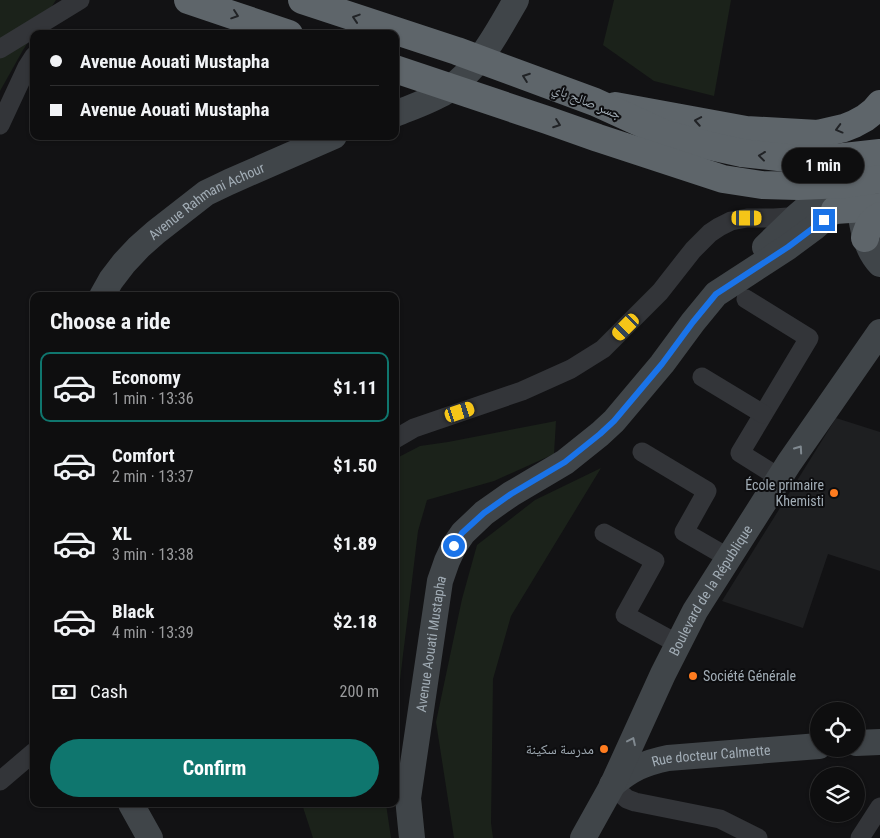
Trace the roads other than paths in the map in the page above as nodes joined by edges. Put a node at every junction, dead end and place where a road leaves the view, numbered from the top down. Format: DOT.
graph roads {
  1 [pos="80,0"];
  2 [pos="188,0"];
  3 [pos="302,0"];
  4 [pos="516,0"];
  5 [pos="31,30"];
  6 [pos="51,30"];
  7 [pos="277,30"];
  8 [pos="393,30"];
  9 [pos="30,31"];
  10 [pos="399,32"];
  11 [pos="0,49"];
  12 [pos="30,62"];
  13 [pos="399,70"];
  14 [pos="595,102"];
  15 [pos="880,104"];
  16 [pos="399,112"];
  17 [pos="0,124"];
  18 [pos="325,140"];
  19 [pos="880,144"];
  20 [pos="879,168"];
  21 [pos="864,216"];
  22 [pos="796,217"];
  23 [pos="880,264"];
  24 [pos="104,292"];
  25 [pos="716,294"];
  26 [pos="746,299"];
  27 [pos="880,332"];
  28 [pos="702,377"];
  29 [pos="763,414"];
  30 [pos="399,437"];
  31 [pos="642,452"];
  32 [pos="780,478"];
  33 [pos="604,533"];
  34 [pos="728,558"];
  35 [pos="678,644"];
  36 [pos="880,742"];
  37 [pos="865,743"];
  38 [pos="810,747"];
  39 [pos="30,756"];
  40 [pos="0,782"];
  41 [pos="612,786"];
  42 [pos="133,807"];
  43 [pos="880,807"];
  44 [pos="150,838"];
  45 [pos="412,838"];
  46 [pos="583,838"];
  47 [pos="758,838"];
  48 [pos="860,838"];
  1 -- 5 [label="street"];
  1 -- 6 [label="street"];
  2 -- 7 [label="highway, one-way"];
  8 -- 3 [label="highway, جسر صالح باي, one-way, bridge"];
  4 -- 16 [label="main road"];
  9 -- 11 [label="street"];
  14 -- 10 [label="highway, جسر صالح باي, one-way, bridge"];
  12 -- 17 [label="street"];
  13 -- 20 [label="highway, one-way, bridge"];
  15 -- 14 [label="highway, one-way, bridge"];
  20 -- 14 [label="highway, جسر صالح باي, one-way, bridge"];
  18 -- 24 [label="main road, Avenue Rahmani Achour"];
  19 -- 22 [label="main road"];
  20 -- 21 [label="main road, Avenue Aouati Mustapha"];
  21 -- 22 [label="street"];
  21 -- 23 [label="main road"];
  21 -- 25 [label="main road, Avenue Aouati Mustapha"];
  22 -- 25 [label="main road"];
  22 -- 30 [label="street"];
  25 -- 45 [label="main road, Avenue Aouati Mustapha"];
  26 -- 29 [label="street"];
  32 -- 27 [label="main road, Boulevard de la République, one-way"];
  28 -- 29 [label="street"];
  29 -- 32 [label="street"];
  31 -- 34 [label="street"];
  32 -- 34 [label="main road, Boulevard de la République"];
  33 -- 35 [label="street"];
  34 -- 35 [label="main road, Boulevard de la République"];
  41 -- 35 [label="main road, Boulevard de la République, one-way"];
  36 -- 37 [label="main road"];
  38 -- 41 [label="main road, Rue docteur Calmette"];
  39 -- 40 [label="street"];
  41 -- 46 [label="main road, Boulevard de la République"];
  41 -- 47 [label="street"];
  42 -- 44 [label="main road"];
  43 -- 48 [label="street"];
}
